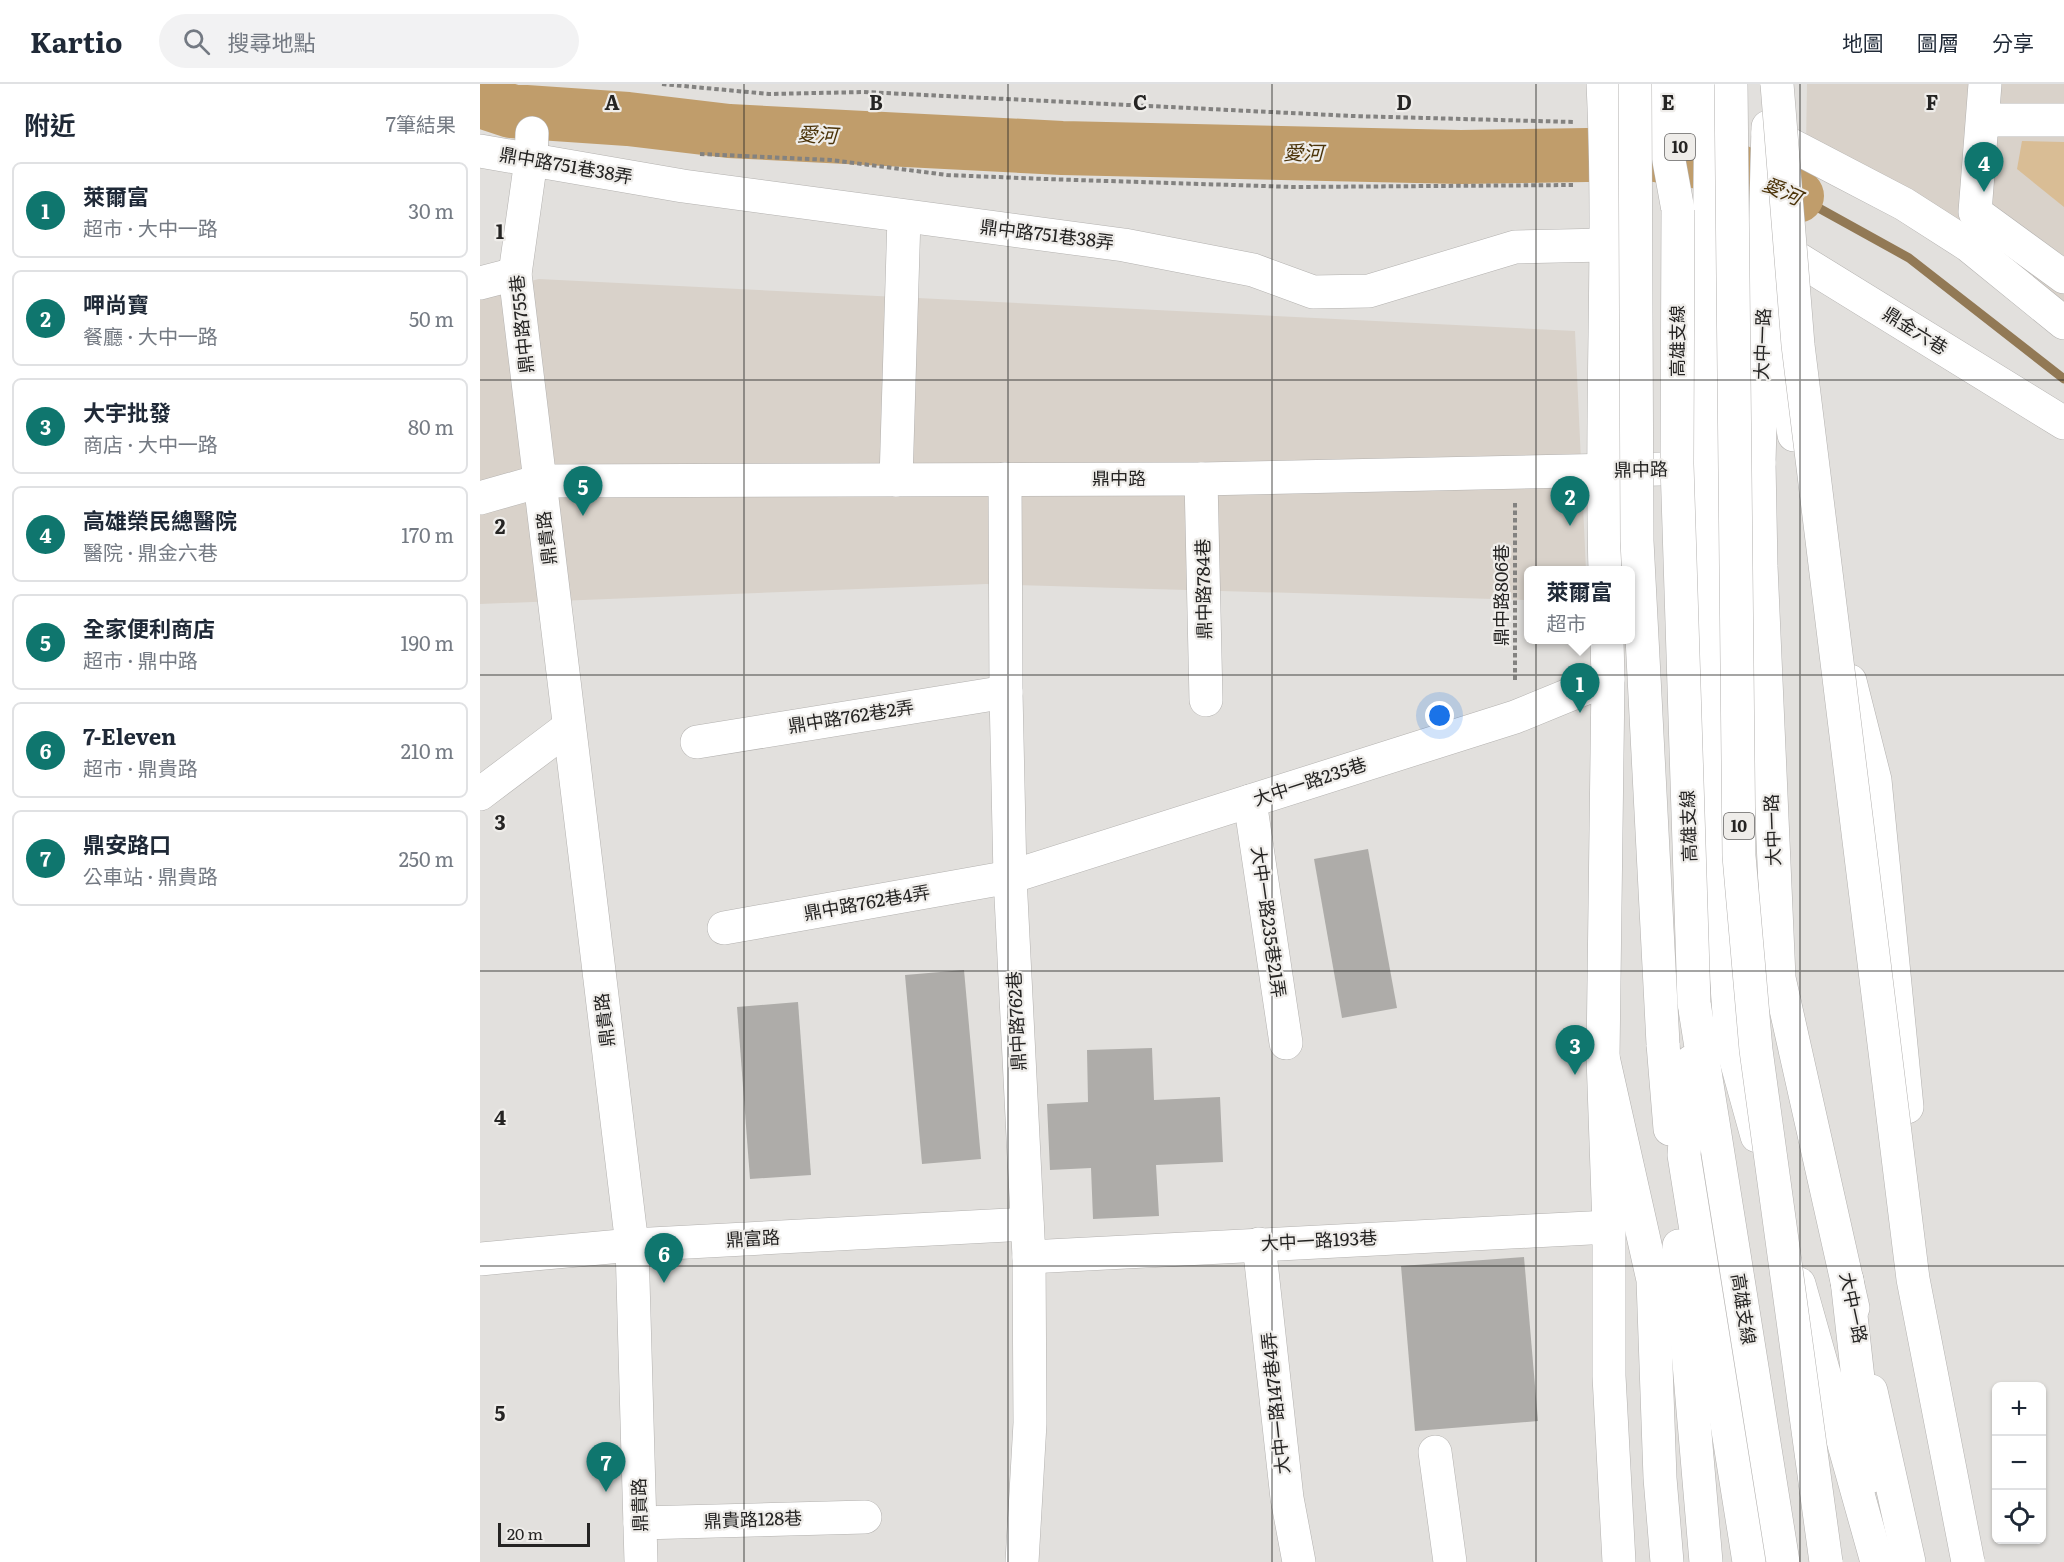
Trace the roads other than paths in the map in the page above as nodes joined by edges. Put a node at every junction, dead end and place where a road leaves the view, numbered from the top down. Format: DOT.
graph roads {
  1 [pos="1603,84"];
  2 [pos="1635,84"];
  3 [pos="1655,84"];
  4 [pos="1681,84"];
  5 [pos="1711,84"];
  6 [pos="1731,84"];
  7 [pos="1769,84"];
  8 [pos="1777,84"];
  9 [pos="1984,84"];
  10 [pos="1983,120"];
  11 [pos="2064,120"];
  12 [pos="1768,134"];
  13 [pos="532,146"];
  14 [pos="480,151"];
  15 [pos="1678,210"];
  16 [pos="904,217"];
  17 [pos="1766,243"];
  18 [pos="1606,245"];
  19 [pos="515,274"];
  20 [pos="2064,277"];
  21 [pos="480,283"];
  22 [pos="2064,323"];
  23 [pos="2064,423"];
  24 [pos="1760,463"];
  25 [pos="1707,468"];
  26 [pos="1602,471"];
  27 [pos="1005,479"];
  28 [pos="1201,479"];
  29 [pos="896,480"];
  30 [pos="540,481"];
  31 [pos="480,498"];
  32 [pos="1605,566"];
  33 [pos="1607,644"];
  34 [pos="1608,679"];
  35 [pos="1006,692"];
  36 [pos="1206,699"];
  37 [pos="569,727"];
  38 [pos="697,742"];
  39 [pos="480,794"];
  40 [pos="1250,801"];
  41 [pos="1010,877"];
  42 [pos="724,928"];
  43 [pos="1694,1003"];
  44 [pos="1286,1043"];
  45 [pos="1603,1057"];
  46 [pos="1027,1224"];
  47 [pos="1609,1227"];
  48 [pos="1258,1244"];
  49 [pos="632,1245"];
  50 [pos="1029,1257"];
  51 [pos="480,1259"];
  52 [pos="1847,1280"];
  53 [pos="1435,1452"];
  54 [pos="865,1517"];
  55 [pos="640,1523"];
  56 [pos="641,1562"];
  57 [pos="1022,1562"];
  58 [pos="1299,1562"];
  59 [pos="1450,1562"];
  60 [pos="1618,1562"];
  61 [pos="1666,1562"];
  62 [pos="1706,1562"];
  63 [pos="1749,1562"];
  64 [pos="1783,1562"];
  65 [pos="1827,1562"];
  66 [pos="1878,1562"];
  67 [pos="1909,1562"];
  68 [pos="1968,1562"];
  69 [pos="1980,1562"];
  1 -- 18 [label="main road"];
  2 -- 62 [label="main road, bridge"];
  3 -- 15 [label="main road"];
  4 -- 15 [label="main road, 高雄支線 / 10"];
  5 -- 25 [label="main road"];
  6 -- 65 [label="main road, 10, bridge"];
  7 -- 12 [label="main road, 大中一路"];
  8 -- 68 [label="main road, bridge"];
  9 -- 10 [label="main road"];
  10 -- 11 [label="main road"];
  10 -- 20 [label="main road"];
  12 -- 17 [label="main road, 大中一路"];
  12 -- 22 [label="main road"];
  13 -- 14 [label="main road, 鼎中路751巷38弄"];
  13 -- 16 [label="main road, 鼎中路751巷38弄"];
  13 -- 19 [label="main road, 鼎中路755巷"];
  15 -- 43 [label="main road, 高雄支線 / 10, bridge"];
  16 -- 18 [label="main road, 鼎中路751巷38弄"];
  16 -- 29 [label="main road"];
  17 -- 23 [label="main road, 鼎金六巷"];
  17 -- 24 [label="main road, 大中一路"];
  17 -- 69 [label="main road"];
  18 -- 26 [label="main road"];
  19 -- 21 [label="main road"];
  19 -- 30 [label="main road, 鼎中路755巷"];
  24 -- 25 [label="main road, 鼎中路"];
  24 -- 52 [label="main road, 大中一路"];
  25 -- 26 [label="main road, 鼎中路"];
  25 -- 66 [label="main road"];
  26 -- 28 [label="main road, 鼎中路"];
  26 -- 32 [label="main road"];
  27 -- 28 [label="main road, 鼎中路"];
  27 -- 29 [label="main road, 鼎中路"];
  27 -- 35 [label="main road, 鼎中路762巷"];
  28 -- 36 [label="main road, 鼎中路784巷"];
  29 -- 30 [label="main road, 鼎中路"];
  30 -- 31 [label="main road, 鼎中路"];
  30 -- 37 [label="main road, 鼎貴路"];
  33 -- 34 [label="main road"];
  34 -- 40 [label="main road, 大中一路235巷"];
  34 -- 45 [label="main road"];
  35 -- 38 [label="main road, 鼎中路762巷2弄"];
  35 -- 41 [label="main road, 鼎中路762巷"];
  37 -- 39 [label="main road"];
  37 -- 49 [label="main road, 鼎貴路"];
  40 -- 41 [label="main road, 大中一路235巷"];
  40 -- 44 [label="main road, 大中一路235巷21弄"];
  41 -- 42 [label="main road, 鼎中路762巷4弄"];
  41 -- 46 [label="main road, 鼎中路762巷"];
  43 -- 63 [label="main road"];
  43 -- 64 [label="main road, 高雄支線 / 10"];
  45 -- 47 [label="main road"];
  45 -- 61 [label="main road"];
  46 -- 49 [label="main road, 鼎富路"];
  46 -- 50 [label="main road, 鼎中路762巷"];
  47 -- 48 [label="main road, 大中一路193巷"];
  47 -- 60 [label="main road"];
  48 -- 50 [label="main road, 大中一路193巷"];
  48 -- 58 [label="main road, 大中一路147巷4弄"];
  49 -- 51 [label="main road, 鼎富路"];
  49 -- 55 [label="main road, 鼎貴路"];
  50 -- 57 [label="main road, 鼎中路762巷"];
  52 -- 66 [label="main road"];
  52 -- 67 [label="main road, 大中一路"];
  53 -- 59 [label="main road"];
  54 -- 55 [label="main road, 鼎貴路128巷"];
  55 -- 56 [label="main road, 鼎貴路"];
}
